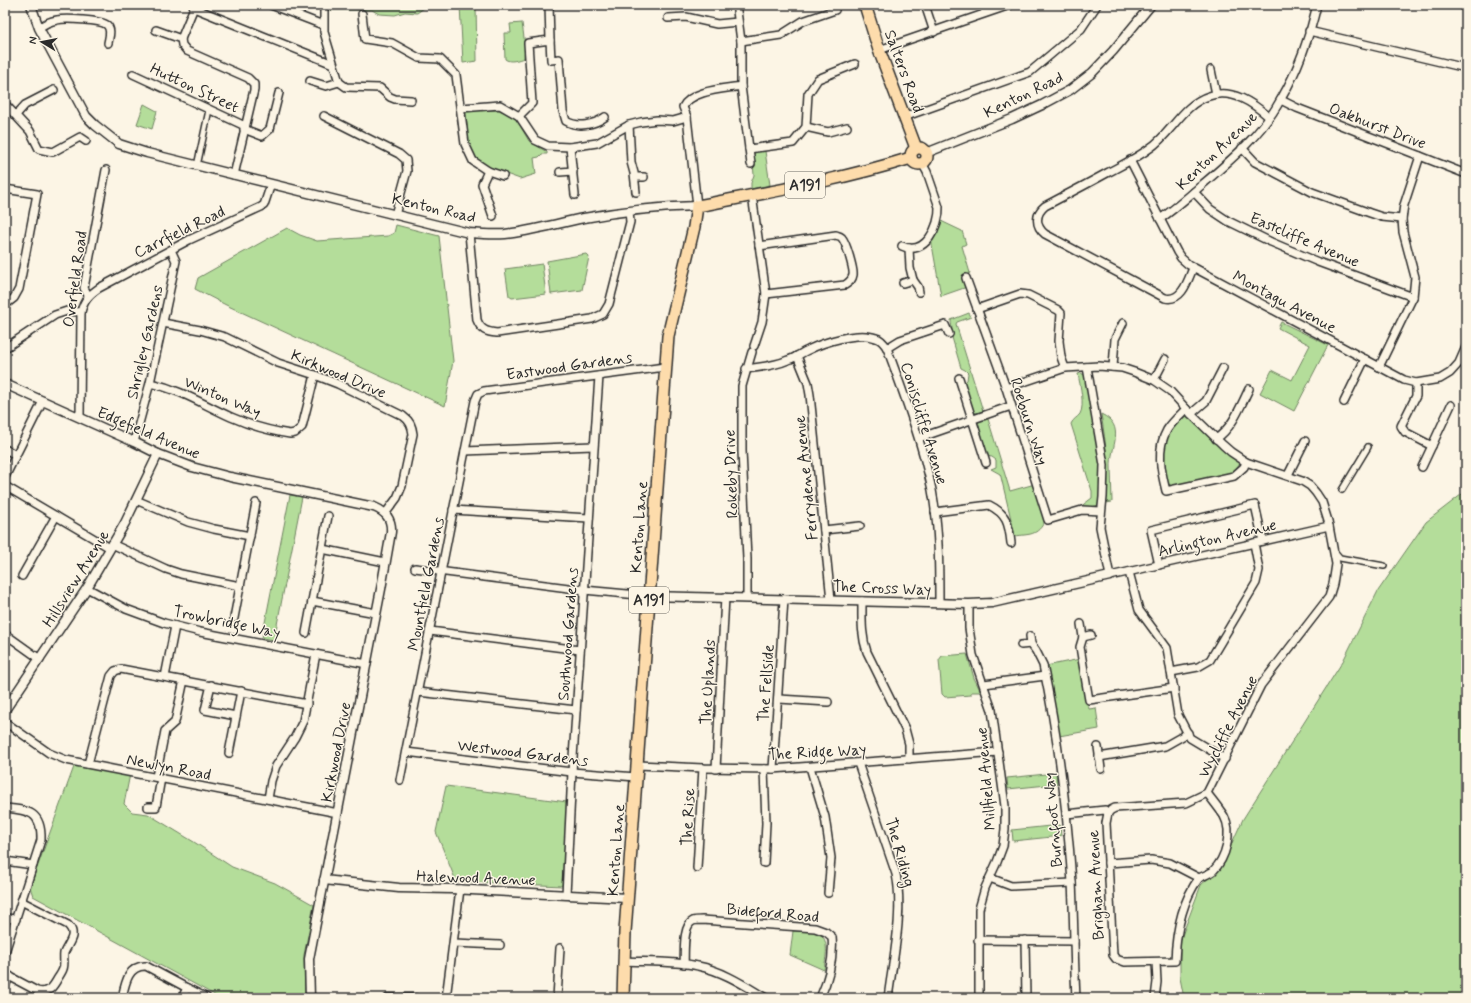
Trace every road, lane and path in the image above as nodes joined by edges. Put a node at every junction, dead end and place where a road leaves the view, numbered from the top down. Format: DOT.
graph roads {
  1 [pos="31,5"];
  2 [pos="270,5"];
  3 [pos="324,5"];
  4 [pos="549,5"];
  5 [pos="865,5"];
  6 [pos="925,5"];
  7 [pos="982,5"];
  8 [pos="1010,5"];
  9 [pos="1097,5"];
  10 [pos="1151,5"];
  11 [pos="1317,5"];
  12 [pos="194,6"];
  13 [pos="835,10"];
  14 [pos="737,11"];
  15 [pos="362,14"];
  16 [pos="985,14"];
  17 [pos="668,18"];
  18 [pos="738,22"];
  19 [pos="323,25"];
  20 [pos="39,28"];
  21 [pos="156,30"];
  22 [pos="1309,31"];
  23 [pos="934,32"];
  24 [pos="181,39"];
  25 [pos="550,40"];
  26 [pos="741,42"];
  27 [pos="108,43"];
  28 [pos="880,50"];
  29 [pos="333,64"];
  30 [pos="855,64"];
  31 [pos="1466,68"];
  32 [pos="1211,70"];
  33 [pos="133,74"];
  34 [pos="310,81"];
  35 [pos="339,82"];
  36 [pos="740,86"];
  37 [pos="54,90"];
  38 [pos="280,93"];
  39 [pos="1216,94"];
  40 [pos="411,100"];
  41 [pos="1281,100"];
  42 [pos="5,104"];
  43 [pos="461,108"];
  44 [pos="209,110"];
  45 [pos="16,115"];
  46 [pos="324,116"];
  47 [pos="519,116"];
  48 [pos="605,117"];
  49 [pos="687,117"];
  50 [pos="904,117"];
  51 [pos="1269,117"];
  52 [pos="629,125"];
  53 [pos="806,127"];
  54 [pos="847,127"];
  55 [pos="244,128"];
  56 [pos="86,141"];
  57 [pos="570,147"];
  58 [pos="1242,148"];
  59 [pos="749,149"];
  60 [pos="913,153"];
  61 [pos="1420,156"];
  62 [pos="924,158"];
  63 [pos="1130,160"];
  64 [pos="751,164"];
  65 [pos="197,166"];
  66 [pos="106,170"];
  67 [pos="488,171"];
  68 [pos="573,171"];
  69 [pos="560,172"];
  70 [pos="1466,174"];
  71 [pos="234,175"];
  72 [pos="503,176"];
  73 [pos="644,177"];
  74 [pos="635,178"];
  75 [pos="271,184"];
  76 [pos="5,189"];
  77 [pos="636,192"];
  78 [pos="1194,192"];
  79 [pos="576,195"];
  80 [pos="752,195"];
  81 [pos="697,206"];
  82 [pos="629,211"];
  83 [pos="395,215"];
  84 [pos="493,216"];
  85 [pos="1402,218"];
  86 [pos="1160,219"];
  87 [pos="469,233"];
  88 [pos="760,246"];
  89 [pos="170,250"];
  90 [pos="1194,268"];
  91 [pos="966,278"];
  92 [pos="913,280"];
  93 [pos="903,283"];
  94 [pos="919,292"];
  95 [pos="766,294"];
  96 [pos="88,295"];
  97 [pos="1413,297"];
  98 [pos="5,305"];
  99 [pos="977,309"];
  100 [pos="81,312"];
  101 [pos="163,323"];
  102 [pos="1123,323"];
  103 [pos="949,334"];
  104 [pos="1466,347"];
  105 [pos="5,348"];
  106 [pos="887,348"];
  107 [pos="797,356"];
  108 [pos="1165,359"];
  109 [pos="1365,359"];
  110 [pos="665,367"];
  111 [pos="1087,367"];
  112 [pos="1113,367"];
  113 [pos="1379,367"];
  114 [pos="1065,368"];
  115 [pos="1223,368"];
  116 [pos="746,369"];
  117 [pos="315,375"];
  118 [pos="599,376"];
  119 [pos="959,378"];
  120 [pos="1154,380"];
  121 [pos="150,383"];
  122 [pos="1416,383"];
  123 [pos="5,384"];
  124 [pos="1006,388"];
  125 [pos="1249,389"];
  126 [pos="478,394"];
  127 [pos="43,401"];
  128 [pos="1344,402"];
  129 [pos="1011,406"];
  130 [pos="1451,409"];
  131 [pos="1188,412"];
  132 [pos="80,417"];
  133 [pos="972,420"];
  134 [pos="918,438"];
  135 [pos="1216,439"];
  136 [pos="1305,441"];
  137 [pos="134,442"];
  138 [pos="594,446"];
  139 [pos="1432,446"];
  140 [pos="1368,447"];
  141 [pos="5,449"];
  142 [pos="465,451"];
  143 [pos="158,454"];
  144 [pos="16,455"];
  145 [pos="1246,462"];
  146 [pos="986,463"];
  147 [pos="1425,464"];
  148 [pos="1288,475"];
  149 [pos="5,477"];
  150 [pos="5,486"];
  151 [pos="1342,490"];
  152 [pos="136,500"];
  153 [pos="256,504"];
  154 [pos="453,510"];
  155 [pos="1102,511"];
  156 [pos="383,512"];
  157 [pos="935,512"];
  158 [pos="56,516"];
  159 [pos="328,516"];
  160 [pos="589,518"];
  161 [pos="860,526"];
  162 [pos="1329,526"];
  163 [pos="824,530"];
  164 [pos="250,536"];
  165 [pos="1263,541"];
  166 [pos="1011,543"];
  167 [pos="1254,543"];
  168 [pos="111,546"];
  169 [pos="322,549"];
  170 [pos="1334,550"];
  171 [pos="385,562"];
  172 [pos="1159,565"];
  173 [pos="1384,566"];
  174 [pos="415,568"];
  175 [pos="442,571"];
  176 [pos="1129,572"];
  177 [pos="22,576"];
  178 [pos="1110,576"];
  179 [pos="240,586"];
  180 [pos="87,588"];
  181 [pos="584,590"];
  182 [pos="649,596"];
  183 [pos="725,597"];
  184 [pos="747,598"];
  185 [pos="784,599"];
  186 [pos="312,600"];
  187 [pos="831,600"];
  188 [pos="862,601"];
  189 [pos="940,603"];
  190 [pos="969,604"];
  191 [pos="376,613"];
  192 [pos="234,618"];
  193 [pos="1081,624"];
  194 [pos="175,626"];
  195 [pos="430,631"];
  196 [pos="306,633"];
  197 [pos="5,634"];
  198 [pos="1091,635"];
  199 [pos="1030,636"];
  200 [pos="1083,637"];
  201 [pos="1031,644"];
  202 [pos="1021,645"];
  203 [pos="580,650"];
  204 [pos="316,654"];
  205 [pos="40,659"];
  206 [pos="366,664"];
  207 [pos="1171,672"];
  208 [pos="165,676"];
  209 [pos="1045,676"];
  210 [pos="184,680"];
  211 [pos="984,684"];
  212 [pos="210,685"];
  213 [pos="1174,688"];
  214 [pos="241,692"];
  215 [pos="418,692"];
  216 [pos="779,700"];
  217 [pos="1089,700"];
  218 [pos="828,702"];
  219 [pos="307,704"];
  220 [pos="1091,708"];
  221 [pos="5,710"];
  222 [pos="576,710"];
  223 [pos="236,716"];
  224 [pos="5,722"];
  225 [pos="1188,733"];
  226 [pos="1098,747"];
  227 [pos="406,752"];
  228 [pos="998,752"];
  229 [pos="229,753"];
  230 [pos="1100,756"];
  231 [pos="909,759"];
  232 [pos="1225,759"];
  233 [pos="858,763"];
  234 [pos="88,764"];
  235 [pos="638,765"];
  236 [pos="810,767"];
  237 [pos="704,768"];
  238 [pos="716,769"];
  239 [pos="764,769"];
  240 [pos="773,769"];
  241 [pos="1101,769"];
  242 [pos="572,772"];
  243 [pos="636,777"];
  244 [pos="158,778"];
  245 [pos="400,780"];
  246 [pos="1207,794"];
  247 [pos="268,799"];
  248 [pos="148,807"];
  249 [pos="5,808"];
  250 [pos="1115,808"];
  251 [pos="338,813"];
  252 [pos="1108,813"];
  253 [pos="1066,814"];
  254 [pos="5,861"];
  255 [pos="764,863"];
  256 [pos="1108,863"];
  257 [pos="33,865"];
  258 [pos="698,868"];
  259 [pos="990,878"];
  260 [pos="1199,878"];
  261 [pos="324,880"];
  262 [pos="1072,883"];
  263 [pos="460,889"];
  264 [pos="828,893"];
  265 [pos="566,895"];
  266 [pos="627,898"];
  267 [pos="21,901"];
  268 [pos="5,918"];
  269 [pos="16,919"];
  270 [pos="978,940"];
  271 [pos="1026,940"];
  272 [pos="1074,941"];
  273 [pos="454,943"];
  274 [pos="500,945"];
  275 [pos="560,948"];
  276 [pos="5,952"];
  277 [pos="624,961"];
  278 [pos="1156,962"];
  279 [pos="684,964"];
  280 [pos="7,975"];
  281 [pos="5,985"];
  282 [pos="187,988"];
  283 [pos="122,998"];
  284 [pos="182,998"];
  285 [pos="207,998"];
  286 [pos="310,998"];
  287 [pos="388,998"];
  288 [pos="415,998"];
  289 [pos="446,998"];
  290 [pos="557,998"];
  291 [pos="623,998"];
  292 [pos="766,998"];
  293 [pos="820,998"];
  294 [pos="888,998"];
  295 [pos="979,998"];
  296 [pos="1026,998"];
  297 [pos="1076,998"];
  298 [pos="1155,998"];
  1 -- 20 [label="street, Kenton Road"];
  2 -- 19 [label="street"];
  3 -- 19 [label="street"];
  4 -- 25 [label="street"];
  5 -- 28 [label="main road, Salters Road"];
  6 -- 23 [label="street"];
  7 -- 16 [label="street"];
  8 -- 16 [label="street"];
  9 -- 50 [label="street"];
  10 -- 62 [label="street, Kenton Road"];
  11 -- 22 [label="street, Kenton Avenue"];
  12 -- 24 [label="street"];
  12 -- 29 [label="street"];
  13 -- 26 [label="street"];
  14 -- 18 [label="street"];
  15 -- 43 [label="street"];
  16 -- 23 [label="street"];
  17 -- 18 [label="street"];
  18 -- 26 [label="street"];
  19 -- 29 [label="street"];
  20 -- 27 [label="street"];
  20 -- 65 [label="street, Kenton Road"];
  21 -- 24 [label="street"];
  22 -- 31 [label="street"];
  22 -- 41 [label="street, Kenton Avenue"];
  23 -- 28 [label="street"];
  24 -- 55 [label="street"];
  25 -- 47 [label="street"];
  25 -- 48 [label="street"];
  26 -- 36 [label="street"];
  28 -- 50 [label="main road, Salters Road"];
  29 -- 35 [label="street"];
  30 -- 53 [label="street"];
  32 -- 39 [label="street"];
  33 -- 44 [label="street, Hutton Street"];
  34 -- 35 [label="street"];
  35 -- 40 [label="street"];
  36 -- 49 [label="street"];
  36 -- 59 [label="street"];
  37 -- 45 [label="street"];
  38 -- 55 [label="street, Hutton Street"];
  39 -- 51 [label="street"];
  39 -- 63 [label="street"];
  41 -- 51 [label="street, Kenton Avenue"];
  41 -- 61 [label="street, Oakhurst Drive"];
  42 -- 45 [label="street"];
  43 -- 47 [label="street"];
  43 -- 67 [label="street"];
  44 -- 55 [label="street, Hutton Street"];
  44 -- 65 [label="street"];
  45 -- 56 [label="street"];
  46 -- 83 [label="street"];
  47 -- 57 [label="street"];
  49 -- 52 [label="street"];
  49 -- 81 [label="street"];
  50 -- 60 [label="main road, Salters Road"];
  51 -- 58 [label="street, Kenton Avenue"];
  52 -- 57 [label="street"];
  52 -- 74 [label="street"];
  53 -- 54 [label="street"];
  53 -- 59 [label="street"];
  55 -- 71 [label="street"];
  57 -- 68 [label="street"];
  58 -- 78 [label="street, Kenton Avenue"];
  58 -- 85 [label="street"];
  59 -- 64 [label="street"];
  60 -- 62 [label="main road"];
  60 -- 80 [label="main road, Kenton Road / A191"];
  61 -- 70 [label="street, Oakhurst Drive"];
  61 -- 85 [label="street"];
  62 -- 92 [label="street"];
  63 -- 86 [label="street, Montagu Avenue"];
  63 -- 90 [label="street"];
  65 -- 71 [label="street, Kenton Road"];
  66 -- 96 [label="street, Overfield Road"];
  67 -- 72 [label="street"];
  67 -- 84 [label="street"];
  68 -- 69 [label="street"];
  68 -- 79 [label="street"];
  71 -- 75 [label="street, Kenton Road"];
  73 -- 74 [label="street"];
  74 -- 77 [label="street"];
  75 -- 83 [label="street, Kenton Road"];
  75 -- 89 [label="street, Carrfield Road"];
  76 -- 98 [label="street"];
  78 -- 86 [label="street, Kenton Avenue"];
  78 -- 97 [label="street, Eastcliffe Avenue"];
  80 -- 81 [label="main road, Kenton Road / A191"];
  80 -- 88 [label="street, Rokeby Drive"];
  81 -- 82 [label="street, Kenton Road"];
  81 -- 110 [label="main road, Kenton Lane / A191"];
  82 -- 87 [label="street, Kenton Road"];
  82 -- 87 [label="street"];
  83 -- 87 [label="street, Kenton Road"];
  85 -- 97 [label="street"];
  86 -- 90 [label="street, Montagu Avenue"];
  88 -- 95 [label="street, Rokeby Drive"];
  88 -- 95 [label="street"];
  89 -- 96 [label="street, Carrfield Road"];
  89 -- 101 [label="street, Shrigley Gardens"];
  90 -- 109 [label="street, Montagu Avenue"];
  91 -- 99 [label="street, Roeburn Way"];
  92 -- 93 [label="street"];
  92 -- 94 [label="street"];
  95 -- 116 [label="street, Rokeby Drive"];
  96 -- 100 [label="street, Overfield Road"];
  97 -- 113 [label="street"];
  99 -- 114 [label="street"];
  99 -- 124 [label="street, Roeburn Way"];
  100 -- 105 [label="street"];
  100 -- 132 [label="street, Overfield Road"];
  101 -- 117 [label="street, Kirkwood Drive"];
  101 -- 121 [label="street, Shrigley Gardens"];
  102 -- 112 [label="street"];
  103 -- 106 [label="street"];
  104 -- 122 [label="street, Montagu Avenue"];
  106 -- 107 [label="street"];
  106 -- 134 [label="street, Coniscliffe Avenue"];
  107 -- 116 [label="street"];
  107 -- 163 [label="street, Ferrydene Avenue"];
  108 -- 120 [label="street"];
  109 -- 113 [label="street, Montagu Avenue"];
  109 -- 128 [label="street"];
  110 -- 118 [label="street, Eastwood Gardens"];
  110 -- 182 [label="main road, Kenton Lane / A191"];
  111 -- 112 [label="street, Wycliffe Avenue"];
  111 -- 114 [label="street, Wycliffe Avenue"];
  111 -- 155 [label="street"];
  112 -- 120 [label="street, Wycliffe Avenue"];
  113 -- 122 [label="street, Montagu Avenue"];
  114 -- 124 [label="street, Wycliffe Avenue"];
  115 -- 131 [label="street"];
  116 -- 184 [label="street, Rokeby Drive"];
  117 -- 121 [label="street, Winton Way"];
  117 -- 156 [label="street, Kirkwood Drive"];
  118 -- 126 [label="street, Eastwood Gardens"];
  118 -- 138 [label="street, Southwood Gardens"];
  119 -- 133 [label="street"];
  120 -- 131 [label="street, Wycliffe Avenue"];
  121 -- 137 [label="street, Shrigley Gardens"];
  122 -- 139 [label="street"];
  123 -- 127 [label="street, Edgefield Avenue"];
  124 -- 129 [label="street, Roeburn Way"];
  125 -- 135 [label="street"];
  126 -- 142 [label="street, Mountfield Gardens"];
  127 -- 132 [label="street, Edgefield Avenue"];
  127 -- 144 [label="street"];
  129 -- 133 [label="street"];
  129 -- 155 [label="street, Roeburn Way"];
  130 -- 139 [label="street"];
  131 -- 135 [label="street, Wycliffe Avenue"];
  131 -- 145 [label="street"];
  132 -- 137 [label="street, Edgefield Avenue"];
  133 -- 134 [label="street"];
  133 -- 146 [label="street"];
  134 -- 157 [label="street, Coniscliffe Avenue"];
  135 -- 145 [label="street, Wycliffe Avenue"];
  136 -- 148 [label="street"];
  137 -- 143 [label="street, Edgefield Avenue"];
  138 -- 142 [label="street"];
  138 -- 160 [label="street, Southwood Gardens"];
  139 -- 147 [label="street"];
  140 -- 151 [label="street"];
  141 -- 144 [label="street"];
  142 -- 154 [label="street, Mountfield Gardens"];
  143 -- 152 [label="street, Hillsview Avenue"];
  143 -- 156 [label="street, Edgefield Avenue"];
  144 -- 149 [label="street"];
  145 -- 148 [label="street, Wycliffe Avenue"];
  148 -- 162 [label="street, Wycliffe Avenue"];
  150 -- 158 [label="street"];
  152 -- 164 [label="street"];
  152 -- 168 [label="street, Hillsview Avenue"];
  153 -- 164 [label="street"];
  154 -- 160 [label="street"];
  154 -- 175 [label="street, Mountfield Gardens"];
  155 -- 178 [label="street"];
  156 -- 171 [label="street, Kirkwood Drive"];
  157 -- 166 [label="street"];
  157 -- 189 [label="street, Coniscliffe Avenue"];
  158 -- 168 [label="street"];
  158 -- 177 [label="street"];
  159 -- 169 [label="street"];
  160 -- 181 [label="street, Southwood Gardens"];
  161 -- 163 [label="street"];
  162 -- 165 [label="street, Arlington Avenue"];
  162 -- 170 [label="street, Wycliffe Avenue"];
  163 -- 187 [label="street, Ferrydene Avenue"];
  164 -- 179 [label="street"];
  165 -- 167 [label="street, Arlington Avenue"];
  165 -- 172 [label="street"];
  167 -- 172 [label="street, Arlington Avenue"];
  167 -- 207 [label="street"];
  168 -- 179 [label="street"];
  168 -- 180 [label="street, Hillsview Avenue"];
  169 -- 171 [label="street"];
  169 -- 186 [label="street"];
  170 -- 173 [label="street"];
  170 -- 232 [label="street, Wycliffe Avenue"];
  171 -- 191 [label="street, Kirkwood Drive"];
  172 -- 176 [label="street, Arlington Avenue"];
  174 -- 175 [label="street"];
  175 -- 181 [label="street"];
  175 -- 195 [label="street, Mountfield Gardens"];
  176 -- 178 [label="street, Arlington Avenue"];
  176 -- 207 [label="street"];
  178 -- 190 [label="street, The Cross Way"];
  179 -- 192 [label="street"];
  180 -- 194 [label="street, Trowbridge Way"];
  180 -- 205 [label="street, Hillsview Avenue"];
  181 -- 182 [label="street"];
  181 -- 203 [label="street, Southwood Gardens"];
  182 -- 183 [label="street, The Cross Way"];
  182 -- 235 [label="main road, Kenton Lane / A191"];
  183 -- 184 [label="street, The Cross Way"];
  183 -- 238 [label="street, The Uplands"];
  184 -- 185 [label="street, The Cross Way"];
  185 -- 187 [label="street, The Cross Way"];
  185 -- 216 [label="street, The Fellside"];
  186 -- 191 [label="street"];
  186 -- 196 [label="street"];
  187 -- 188 [label="street, The Cross Way"];
  188 -- 189 [label="street, The Cross Way"];
  188 -- 231 [label="street"];
  189 -- 190 [label="street, The Cross Way"];
  190 -- 211 [label="street, Millfield Avenue"];
  191 -- 206 [label="street, Kirkwood Drive"];
  193 -- 200 [label="street"];
  194 -- 204 [label="street, Trowbridge Way"];
  194 -- 208 [label="street"];
  195 -- 203 [label="street"];
  195 -- 215 [label="street, Mountfield Gardens"];
  197 -- 205 [label="street"];
  198 -- 200 [label="street"];
  199 -- 201 [label="street, Burnfoot Way"];
  200 -- 217 [label="street"];
  201 -- 202 [label="street"];
  201 -- 209 [label="street, Burnfoot Way"];
  203 -- 222 [label="street, Southwood Gardens"];
  204 -- 206 [label="street, Trowbridge Way"];
  204 -- 219 [label="street"];
  205 -- 221 [label="street, Hillsview Avenue"];
  206 -- 251 [label="street, Kirkwood Drive"];
  207 -- 213 [label="street"];
  208 -- 210 [label="street"];
  208 -- 234 [label="street"];
  209 -- 211 [label="street"];
  209 -- 253 [label="street, Burnfoot Way"];
  210 -- 212 [label="street"];
  210 -- 244 [label="street"];
  211 -- 228 [label="street, Millfield Avenue"];
  212 -- 214 [label="street"];
  212 -- 223 [label="street"];
  213 -- 217 [label="street"];
  213 -- 225 [label="street"];
  214 -- 219 [label="street"];
  214 -- 223 [label="street"];
  215 -- 222 [label="street"];
  215 -- 227 [label="street, Mountfield Gardens"];
  216 -- 218 [label="street"];
  216 -- 240 [label="street, The Fellside"];
  217 -- 220 [label="street"];
  219 -- 247 [label="street"];
  222 -- 242 [label="street, Southwood Gardens"];
  223 -- 229 [label="street"];
  224 -- 234 [label="street, Newlyn Road"];
  225 -- 230 [label="street"];
  225 -- 232 [label="street"];
  226 -- 230 [label="street"];
  227 -- 242 [label="street, Westwood Gardens"];
  227 -- 245 [label="street, Mountfield Gardens"];
  228 -- 231 [label="street, The Ridge Way"];
  228 -- 259 [label="street, Millfield Avenue"];
  230 -- 241 [label="street"];
  231 -- 233 [label="street, The Ridge Way"];
  232 -- 246 [label="street, Wycliffe Avenue"];
  233 -- 236 [label="street, The Ridge Way"];
  233 -- 294 [label="street, The Riding"];
  234 -- 244 [label="street, Newlyn Road"];
  235 -- 237 [label="street, The Ridge Way"];
  235 -- 243 [label="main road, Kenton Lane / A191"];
  236 -- 240 [label="street, The Ridge Way"];
  236 -- 264 [label="street"];
  237 -- 238 [label="street, The Ridge Way"];
  237 -- 258 [label="street, The Rise"];
  238 -- 239 [label="street, The Ridge Way"];
  239 -- 240 [label="street, The Ridge Way"];
  239 -- 255 [label="street"];
  242 -- 243 [label="street, Westwood Gardens"];
  242 -- 265 [label="street, Southwood Gardens"];
  243 -- 266 [label="main road, Kenton Lane / A191"];
  244 -- 247 [label="street, Newlyn Road"];
  244 -- 248 [label="street"];
  246 -- 250 [label="street, Wycliffe Avenue"];
  246 -- 260 [label="street"];
  247 -- 251 [label="street, Newlyn Road"];
  249 -- 257 [label="street"];
  250 -- 252 [label="street, Brigham Avenue"];
  251 -- 261 [label="street, Kirkwood Drive"];
  252 -- 253 [label="street"];
  252 -- 256 [label="street, Brigham Avenue"];
  253 -- 262 [label="street, Burnfoot Way"];
  254 -- 257 [label="street"];
  256 -- 260 [label="street"];
  256 -- 278 [label="street, Brigham Avenue"];
  257 -- 267 [label="street"];
  259 -- 262 [label="street"];
  259 -- 270 [label="street, Millfield Avenue"];
  260 -- 278 [label="street, Brigham Avenue"];
  261 -- 263 [label="street, Halewood Avenue"];
  261 -- 286 [label="street, Kirkwood Drive"];
  262 -- 272 [label="street, Burnfoot Way"];
  263 -- 265 [label="street, Halewood Avenue"];
  263 -- 273 [label="street"];
  265 -- 266 [label="street, Halewood Avenue"];
  266 -- 277 [label="main road, Kenton Lane / A191"];
  267 -- 269 [label="street"];
  267 -- 280 [label="street"];
  268 -- 269 [label="street"];
  269 -- 276 [label="street"];
  270 -- 271 [label="street"];
  270 -- 295 [label="street, Millfield Avenue"];
  271 -- 272 [label="street"];
  271 -- 296 [label="street"];
  272 -- 297 [label="street, Burnfoot Way"];
  273 -- 274 [label="street"];
  273 -- 289 [label="street"];
  275 -- 290 [label="street"];
  277 -- 279 [label="street"];
  277 -- 291 [label="main road, Kenton Lane / A191"];
  278 -- 298 [label="street"];
  279 -- 292 [label="street"];
  279 -- 293 [label="street, Bideford Road"];
  280 -- 281 [label="street"];
  282 -- 283 [label="street"];
  282 -- 284 [label="street"];
  282 -- 285 [label="street"];
  287 -- 288 [label="street"];
}
